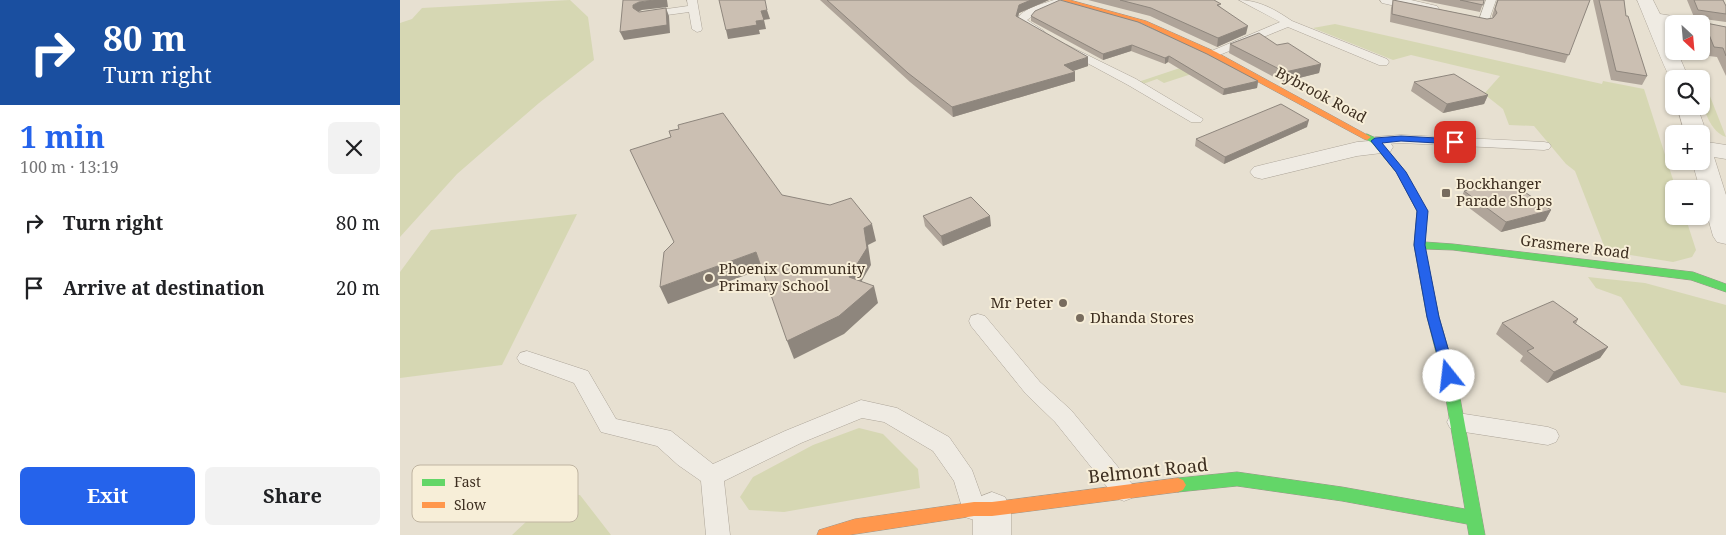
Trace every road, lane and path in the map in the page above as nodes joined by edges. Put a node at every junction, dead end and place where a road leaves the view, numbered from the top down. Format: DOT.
graph roads {
  1 [pos="1063,0"];
  2 [pos="1244,0"];
  3 [pos="1388,0"];
  4 [pos="1491,0"];
  5 [pos="1645,0"];
  6 [pos="693,4"];
  7 [pos="1446,12"];
  8 [pos="642,15"];
  9 [pos="1464,16"];
  10 [pos="1654,18"];
  11 [pos="1484,20"];
  12 [pos="1665,20"];
  13 [pos="1288,23"];
  14 [pos="697,29"];
  15 [pos="1213,54"];
  16 [pos="1383,62"];
  17 [pos="1675,70"];
  18 [pos="1196,119"];
  19 [pos="1379,144"];
  20 [pos="1544,146"];
  21 [pos="1710,149"];
  22 [pos="1726,152"];
  23 [pos="1706,170"];
  24 [pos="1262,172"];
  25 [pos="1726,236"];
  26 [pos="1419,245"];
  27 [pos="1726,288"];
  28 [pos="978,321"];
  29 [pos="528,358"];
  30 [pos="1458,422"];
  31 [pos="1548,436"];
  32 [pos="712,476"];
  33 [pos="1124,491"];
  34 [pos="986,518"];
  35 [pos="1474,518"];
  36 [pos="718,535"];
  37 [pos="825,535"];
  38 [pos="1477,535"];
  1 -- 15 [label="street, Bybrook Road"];
  1 -- 18 [label="lane"];
  2 -- 13 [label="lane"];
  3 -- 7 [label="street"];
  4 -- 11 [label="lane"];
  5 -- 10 [label="street"];
  6 -- 8 [label="lane"];
  6 -- 14 [label="lane"];
  9 -- 11 [label="street"];
  10 -- 12 [label="street"];
  10 -- 17 [label="street"];
  13 -- 15 [label="lane"];
  13 -- 16 [label="lane"];
  15 -- 19 [label="street, Bybrook Road"];
  19 -- 20 [label="lane"];
  19 -- 24 [label="street"];
  19 -- 26 [label="street, Bybrook Road"];
  21 -- 22 [label="street"];
  23 -- 25 [label="street"];
  26 -- 27 [label="street, Grasmere Road"];
  26 -- 30 [label="street, Bybrook Road"];
  28 -- 33 [label="lane"];
  29 -- 32 [label="lane"];
  30 -- 31 [label="lane"];
  30 -- 35 [label="street, Bybrook Road"];
  32 -- 34 [label="lane"];
  32 -- 36 [label="lane"];
  33 -- 34 [label="street, Belmont Road"];
  33 -- 35 [label="street, Belmont Road"];
  34 -- 37 [label="street, Belmont Road"];
  35 -- 38 [label="street, Bybrook Road"];
}
